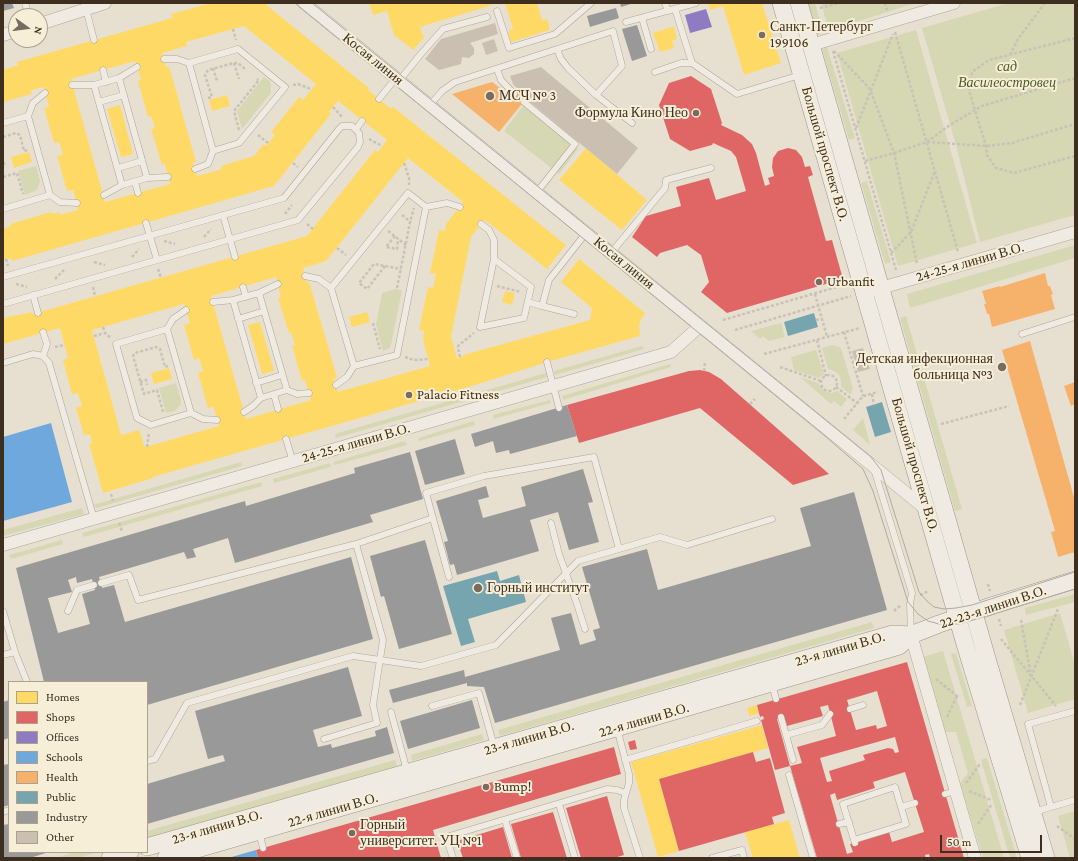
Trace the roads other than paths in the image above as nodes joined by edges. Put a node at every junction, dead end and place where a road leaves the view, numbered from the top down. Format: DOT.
graph roads {
  1 [pos="105,3"];
  2 [pos="304,3"];
  3 [pos="591,3"];
  4 [pos="665,3"];
  5 [pos="696,3"];
  6 [pos="782,3"];
  7 [pos="799,3"];
  8 [pos="954,3"];
  9 [pos="86,9"];
  10 [pos="675,9"];
  11 [pos="497,11"];
  12 [pos="668,11"];
  13 [pos="487,16"];
  14 [pos="642,18"];
  15 [pos="48,21"];
  16 [pos="626,22"];
  17 [pos="94,40"];
  18 [pos="811,45"];
  19 [pos="557,49"];
  20 [pos="650,49"];
  21 [pos="164,59"];
  22 [pos="692,63"];
  23 [pos="188,64"];
  24 [pos="137,67"];
  25 [pos="497,69"];
  26 [pos="103,70"];
  27 [pos="655,72"];
  28 [pos="802,74"];
  29 [pos="119,78"];
  30 [pos="398,79"];
  31 [pos="106,82"];
  32 [pos="72,85"];
  33 [pos="94,86"];
  34 [pos="45,93"];
  35 [pos="514,94"];
  36 [pos="124,95"];
  37 [pos="596,95"];
  38 [pos="379,99"];
  39 [pos="99,102"];
  40 [pos="524,102"];
  41 [pos="430,105"];
  42 [pos="28,116"];
  43 [pos="362,121"];
  44 [pos="3,123"];
  45 [pos="632,123"];
  46 [pos="356,128"];
  47 [pos="213,150"];
  48 [pos="142,161"];
  49 [pos="118,168"];
  50 [pos="711,168"];
  51 [pos="195,169"];
  52 [pos="168,177"];
  53 [pos="147,178"];
  54 [pos="135,182"];
  55 [pos="122,185"];
  56 [pos="537,192"];
  57 [pos="138,193"];
  58 [pos="50,195"];
  59 [pos="104,195"];
  60 [pos="77,203"];
  61 [pos="426,207"];
  62 [pos="460,207"];
  63 [pos="3,209"];
  64 [pos="223,215"];
  65 [pos="146,223"];
  66 [pos="481,224"];
  67 [pos="1075,232"];
  68 [pos="586,233"];
  69 [pos="150,236"];
  70 [pos="230,240"];
  71 [pos="611,253"];
  72 [pos="235,256"];
  73 [pos="494,259"];
  74 [pos="157,260"];
  75 [pos="305,276"];
  76 [pos="3,277"];
  77 [pos="278,284"];
  78 [pos="243,287"];
  79 [pos="331,288"];
  80 [pos="33,292"];
  81 [pos="259,293"];
  82 [pos="866,293"];
  83 [pos="246,296"];
  84 [pos="233,300"];
  85 [pos="213,302"];
  86 [pos="528,302"];
  87 [pos="3,304"];
  88 [pos="542,306"];
  89 [pos="186,310"];
  90 [pos="264,311"];
  91 [pos="38,312"];
  92 [pos="574,314"];
  93 [pos="1075,317"];
  94 [pos="238,319"];
  95 [pos="700,326"];
  96 [pos="167,329"];
  97 [pos="43,332"];
  98 [pos="1022,334"];
  99 [pos="43,356"];
  100 [pos="547,362"];
  101 [pos="3,363"];
  102 [pos="354,366"];
  103 [pos="282,375"];
  104 [pos="256,383"];
  105 [pos="336,386"];
  106 [pos="553,386"];
  107 [pos="287,390"];
  108 [pos="309,393"];
  109 [pos="274,394"];
  110 [pos="261,398"];
  111 [pos="559,408"];
  112 [pos="278,409"];
  113 [pos="244,412"];
  114 [pos="191,413"];
  115 [pos="217,420"];
  116 [pos="286,438"];
  117 [pos="293,462"];
  118 [pos="873,466"];
  119 [pos="927,510"];
  120 [pos="432,518"];
  121 [pos="94,519"];
  122 [pos="772,519"];
  123 [pos="947,519"];
  124 [pos="551,523"];
  125 [pos="356,544"];
  126 [pos="3,545"];
  127 [pos="619,549"];
  128 [pos="566,573"];
  129 [pos="449,577"];
  130 [pos="1075,580"];
  131 [pos="101,583"];
  132 [pos="94,585"];
  133 [pos="3,611"];
  134 [pos="68,611"];
  135 [pos="966,615"];
  136 [pos="585,629"];
  137 [pos="911,635"];
  138 [pos="15,652"];
  139 [pos="3,655"];
  140 [pos="380,660"];
  141 [pos="27,681"];
  142 [pos="772,683"];
  143 [pos="776,699"];
  144 [pos="863,705"];
  145 [pos="432,706"];
  146 [pos="850,709"];
  147 [pos="1075,711"];
  148 [pos="391,712"];
  149 [pos="830,714"];
  150 [pos="781,717"];
  151 [pos="615,721"];
  152 [pos="757,721"];
  153 [pos="786,735"];
  154 [pos="324,739"];
  155 [pos="495,748"];
  156 [pos="625,760"];
  157 [pos="793,760"];
  158 [pos="148,761"];
  159 [pos="407,773"];
  160 [pos="789,775"];
  161 [pos="625,793"];
  162 [pos="1075,800"];
  163 [pos="915,803"];
  164 [pos="559,804"];
  165 [pos="901,807"];
  166 [pos="1052,807"];
  167 [pos="1032,812"];
  168 [pos="505,820"];
  169 [pos="849,822"];
  170 [pos="256,824"];
  171 [pos="839,824"];
  172 [pos="148,847"];
  173 [pos="263,848"];
  174 [pos="127,853"];
  175 [pos="110,858"];
  176 [pos="166,858"];
  177 [pos="453,858"];
  178 [pos="517,858"];
  179 [pos="575,858"];
  180 [pos="640,858"];
  181 [pos="712,858"];
  182 [pos="744,858"];
  183 [pos="813,858"];
  184 [pos="975,858"];
  185 [pos="1030,858"];
  186 [pos="1046,858"];
  1 -- 9 [label="street"];
  2 -- 30 [label="street, Косая линия"];
  3 -- 11 [label="lane"];
  4 -- 12 [label="lane"];
  5 -- 10 [label="lane"];
  6 -- 28 [label="main road, Большой проспект В.О."];
  7 -- 18 [label="main road, Большой проспект В.О."];
  8 -- 18 [label="street"];
  9 -- 15 [label="street"];
  9 -- 17 [label="lane"];
  10 -- 12 [label="lane"];
  10 -- 22 [label="lane"];
  12 -- 14 [label="lane"];
  13 -- 30 [label="lane"];
  14 -- 16 [label="lane"];
  14 -- 20 [label="lane"];
  18 -- 82 [label="main road, Большой проспект В.О."];
  19 -- 25 [label="lane"];
  19 -- 37 [label="lane"];
  19 -- 37 [label="lane"];
  21 -- 23 [label="lane"];
  22 -- 27 [label="lane"];
  22 -- 28 [label="lane"];
  23 -- 47 [label="lane"];
  23 -- 47 [label="lane"];
  24 -- 29 [label="lane"];
  25 -- 35 [label="lane"];
  25 -- 41 [label="lane"];
  26 -- 31 [label="lane"];
  28 -- 82 [label="main road, Большой проспект В.О."];
  29 -- 31 [label="lane"];
  29 -- 36 [label="lane"];
  30 -- 38 [label="lane"];
  30 -- 41 [label="street, Косая линия"];
  31 -- 33 [label="lane"];
  32 -- 33 [label="lane"];
  33 -- 39 [label="lane"];
  34 -- 42 [label="lane"];
  36 -- 39 [label="lane"];
  36 -- 48 [label="lane"];
  37 -- 45 [label="lane"];
  39 -- 49 [label="lane"];
  40 -- 56 [label="lane"];
  41 -- 56 [label="street, Косая линия"];
  42 -- 44 [label="lane"];
  42 -- 58 [label="lane"];
  43 -- 46 [label="lane"];
  46 -- 64 [label="lane"];
  46 -- 70 [label="lane"];
  47 -- 51 [label="lane"];
  48 -- 49 [label="lane"];
  48 -- 53 [label="lane"];
  49 -- 55 [label="lane"];
  50 -- 71 [label="lane"];
  52 -- 53 [label="lane"];
  53 -- 54 [label="lane"];
  54 -- 55 [label="lane"];
  54 -- 57 [label="lane"];
  55 -- 59 [label="lane"];
  56 -- 68 [label="street, Косая линия"];
  58 -- 60 [label="lane"];
  58 -- 63 [label="lane"];
  61 -- 62 [label="lane"];
  61 -- 79 [label="lane"];
  61 -- 102 [label="lane"];
  64 -- 69 [label="lane"];
  64 -- 70 [label="lane"];
  65 -- 69 [label="lane"];
  66 -- 73 [label="lane"];
  67 -- 82 [label="street, 24-25-я линии В.О."];
  68 -- 71 [label="street, Косая линия"];
  68 -- 88 [label="lane"];
  69 -- 74 [label="lane"];
  69 -- 76 [label="lane"];
  70 -- 72 [label="lane"];
  70 -- 74 [label="lane"];
  71 -- 95 [label="street, Косая линия"];
  73 -- 86 [label="lane"];
  73 -- 86 [label="lane"];
  74 -- 80 [label="lane"];
  75 -- 79 [label="lane"];
  77 -- 81 [label="lane"];
  78 -- 83 [label="lane"];
  79 -- 102 [label="lane"];
  80 -- 87 [label="lane"];
  80 -- 91 [label="lane"];
  81 -- 83 [label="lane"];
  81 -- 90 [label="lane"];
  82 -- 119 [label="main road, Большой проспект В.О."];
  82 -- 123 [label="main road, Большой проспект В.О."];
  83 -- 84 [label="lane"];
  84 -- 85 [label="lane"];
  84 -- 94 [label="lane"];
  86 -- 88 [label="lane"];
  88 -- 92 [label="lane"];
  89 -- 96 [label="lane"];
  90 -- 94 [label="lane"];
  90 -- 103 [label="lane"];
  93 -- 98 [label="lane"];
  94 -- 104 [label="lane"];
  95 -- 106 [label="street, 24-25-я линии В.О."];
  95 -- 118 [label="street, Косая линия"];
  96 -- 114 [label="lane"];
  96 -- 114 [label="lane"];
  97 -- 99 [label="lane"];
  99 -- 101 [label="lane"];
  99 -- 121 [label="lane"];
  100 -- 106 [label="lane"];
  102 -- 105 [label="lane"];
  103 -- 104 [label="lane"];
  103 -- 107 [label="lane"];
  104 -- 110 [label="lane"];
  106 -- 111 [label="lane"];
  106 -- 117 [label="street, 24-25-я линии В.О."];
  107 -- 108 [label="lane"];
  107 -- 109 [label="lane"];
  109 -- 110 [label="lane"];
  109 -- 112 [label="lane"];
  110 -- 113 [label="lane"];
  114 -- 115 [label="lane"];
  116 -- 117 [label="lane"];
  117 -- 121 [label="street, 24-25-я линии В.О."];
  118 -- 119 [label="street, Косая линия"];
  118 -- 137 [label="lane"];
  119 -- 123 [label="street, Косая линия"];
  119 -- 135 [label="main road, Большой проспект В.О."];
  120 -- 125 [label="lane"];
  120 -- 127 [label="lane"];
  120 -- 129 [label="lane"];
  121 -- 126 [label="street, 24-25-я линии В.О."];
  122 -- 127 [label="lane"];
  123 -- 135 [label="main road, Большой проспект В.О."];
  124 -- 128 [label="lane"];
  125 -- 131 [label="lane"];
  125 -- 140 [label="lane"];
  127 -- 128 [label="lane"];
  128 -- 136 [label="lane"];
  128 -- 140 [label="lane"];
  130 -- 135 [label="main road, 22-23-я линии В.О."];
  132 -- 134 [label="lane"];
  133 -- 138 [label="lane"];
  135 -- 137 [label="main road, 22-23-я линии В.О."];
  135 -- 167 [label="main road, Большой проспект В.О."];
  135 -- 185 [label="main road, Большой проспект В.О."];
  137 -- 142 [label="main road, 22-я линии В.О."];
  137 -- 151 [label="main road, 23-я линии В.О."];
  137 -- 184 [label="street"];
  138 -- 139 [label="lane"];
  138 -- 141 [label="lane"];
  140 -- 154 [label="lane"];
  140 -- 158 [label="lane"];
  142 -- 143 [label="lane"];
  142 -- 151 [label="main road, 22-я линии В.О."];
  144 -- 146 [label="lane"];
  145 -- 155 [label="lane"];
  147 -- 166 [label="lane"];
  148 -- 159 [label="lane"];
  149 -- 153 [label="lane"];
  150 -- 153 [label="lane"];
  151 -- 155 [label="main road, 23-я линии В.О."];
  151 -- 156 [label="lane"];
  151 -- 170 [label="main road, 22-я линии В.О."];
  152 -- 156 [label="lane"];
  153 -- 157 [label="lane"];
  155 -- 159 [label="main road, 23-я линии В.О."];
  156 -- 161 [label="lane"];
  159 -- 170 [label="main road, 23-я линии В.О."];
  160 -- 183 [label="lane"];
  161 -- 164 [label="lane"];
  161 -- 180 [label="lane"];
  162 -- 166 [label="lane"];
  163 -- 165 [label="lane"];
  164 -- 168 [label="lane"];
  164 -- 179 [label="lane"];
  165 -- 169 [label="lane"];
  165 -- 169 [label="lane"];
  166 -- 167 [label="lane"];
  167 -- 186 [label="main road, Большой проспект В.О."];
  168 -- 177 [label="lane"];
  168 -- 178 [label="lane"];
  169 -- 171 [label="lane"];
  170 -- 172 [label="main road, 23-я линии В.О."];
  170 -- 173 [label="lane"];
  170 -- 176 [label="main road, 22-я линии В.О."];
  174 -- 175 [label="main road"];
  181 -- 182 [label="lane"];
}
